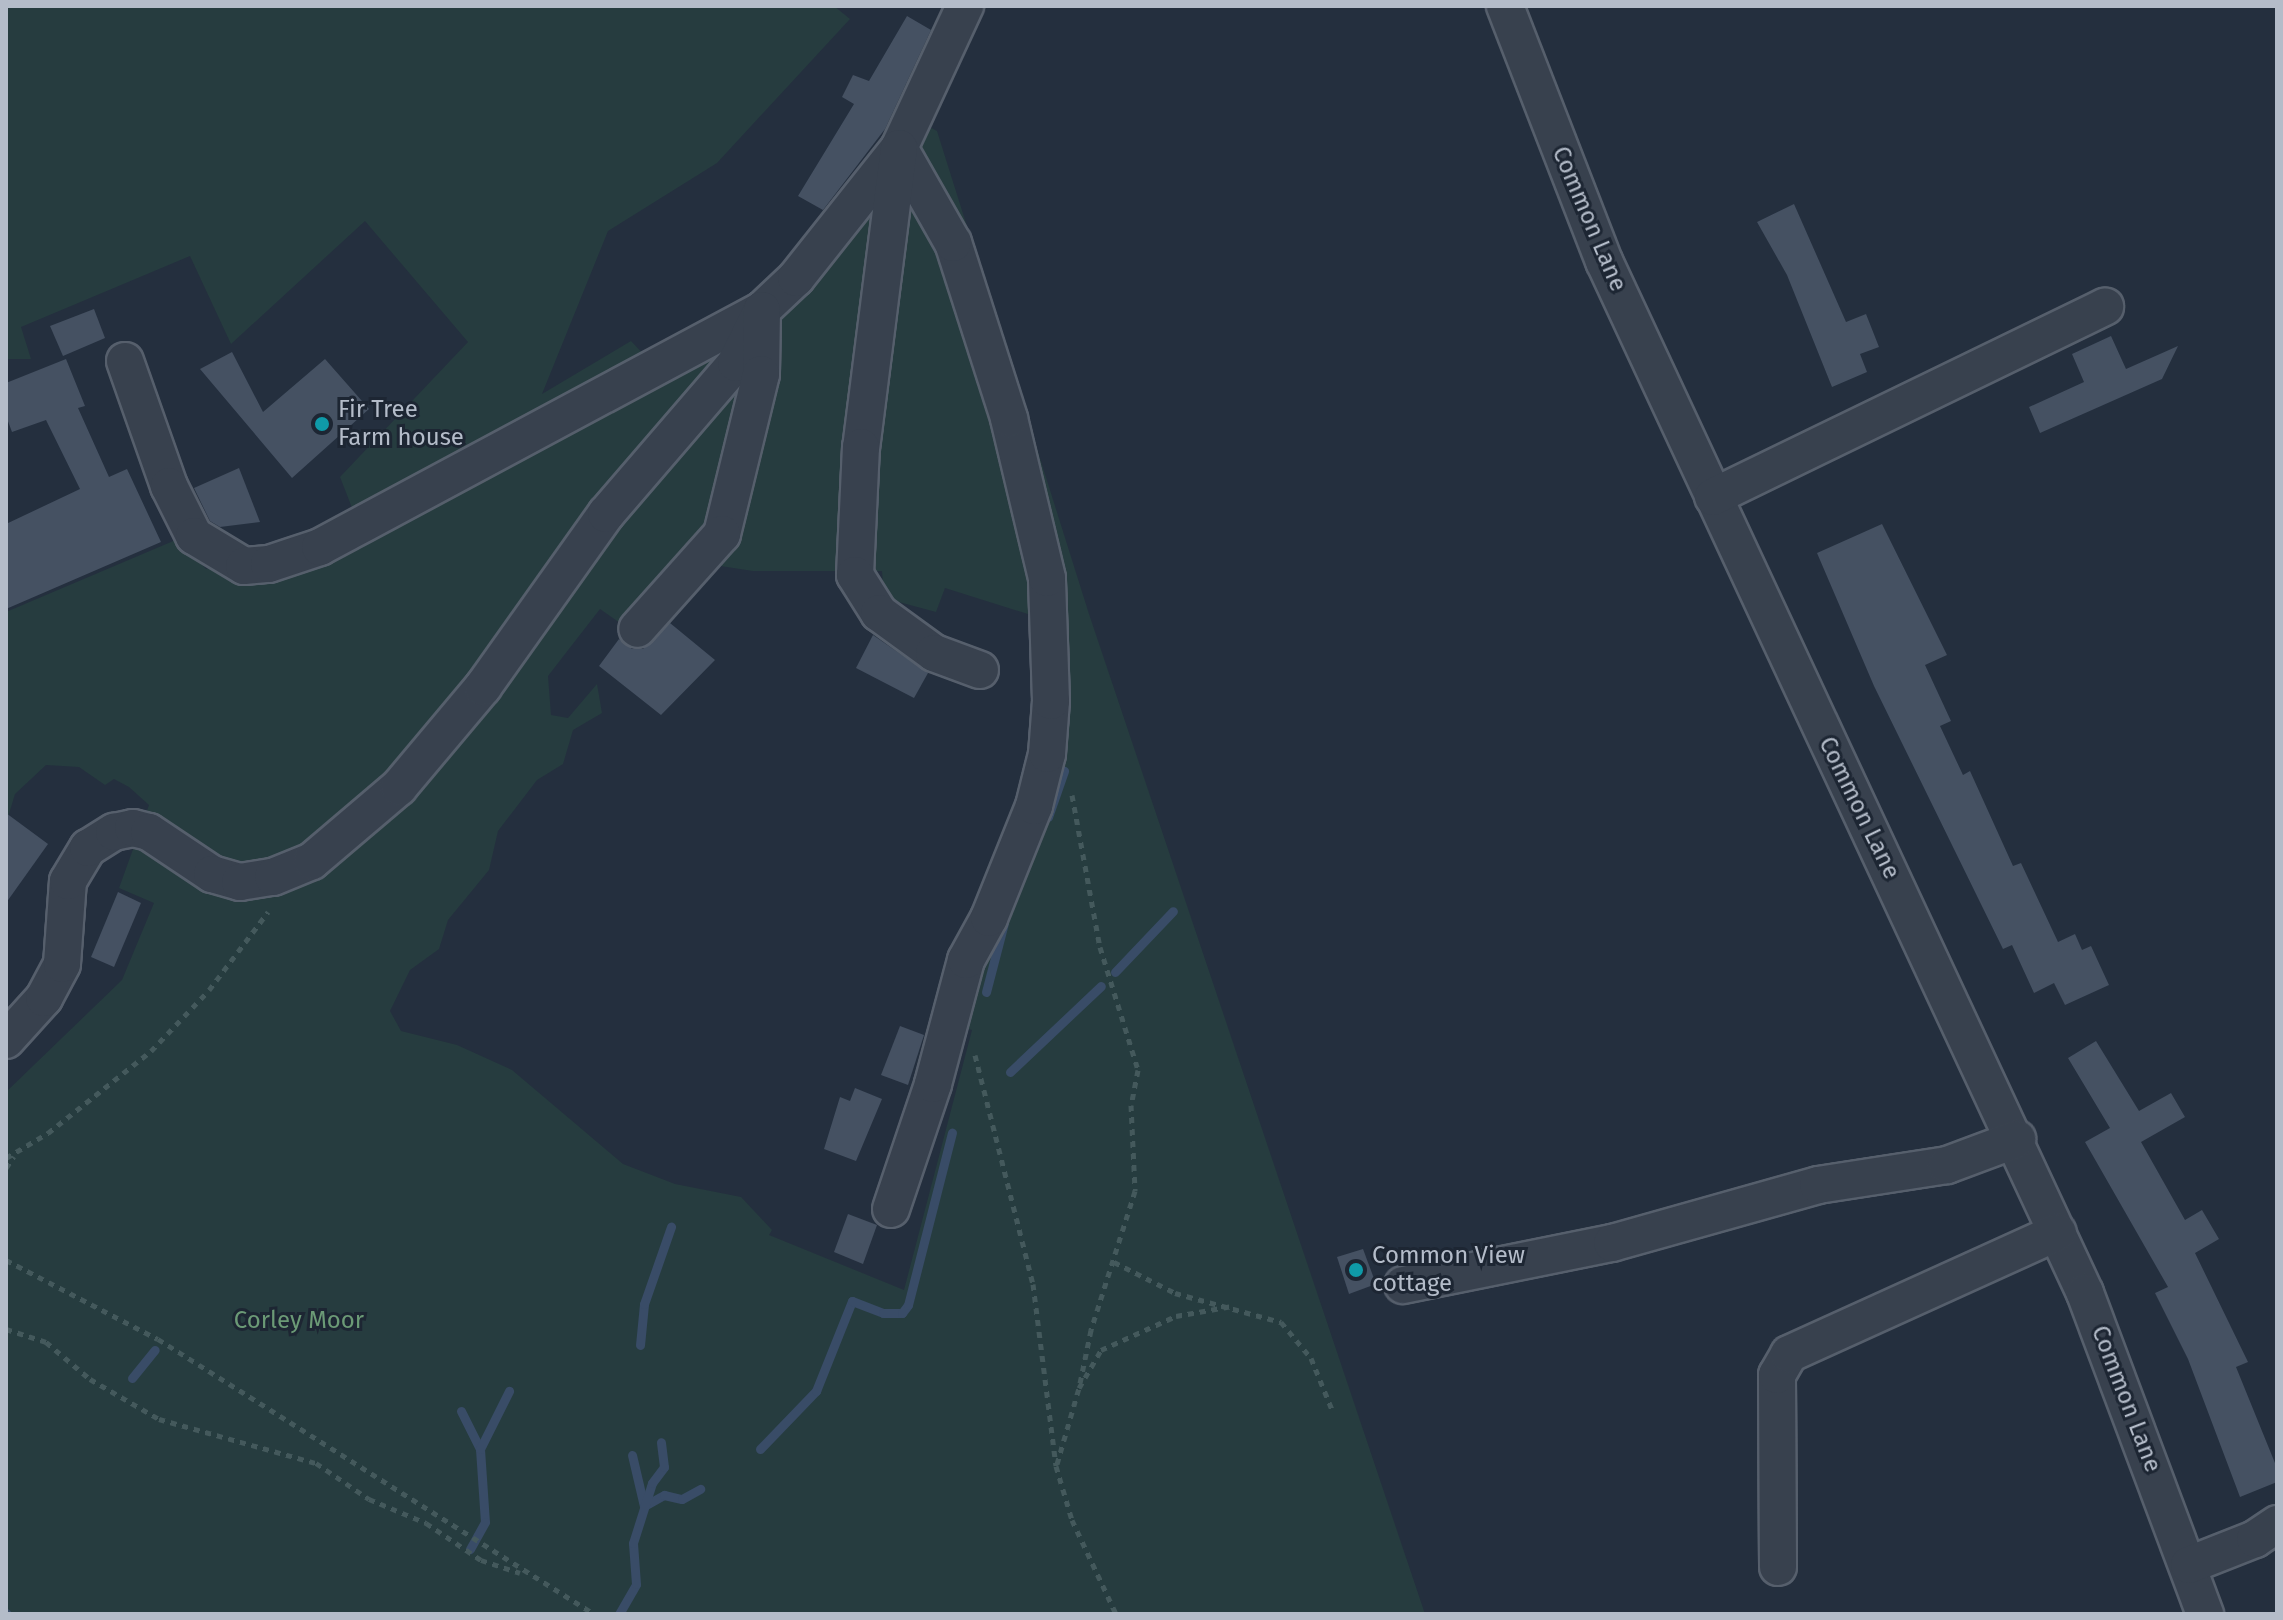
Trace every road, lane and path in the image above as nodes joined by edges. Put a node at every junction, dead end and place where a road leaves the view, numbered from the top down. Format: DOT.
graph roads {
  1 [pos="965,6"];
  2 [pos="1505,6"];
  3 [pos="899,148"];
  4 [pos="2105,307"];
  5 [pos="762,310"];
  6 [pos="125,361"];
  7 [pos="1713,497"];
  8 [pos="637,629"];
  9 [pos="980,670"];
  10 [pos="1070,786"];
  11 [pos="275,905"];
  12 [pos="6,1040"];
  13 [pos="967,1043"];
  14 [pos="2017,1139"];
  15 [pos="16,1153"];
  16 [pos="6,1158"];
  17 [pos="6,1168"];
  18 [pos="891,1209"];
  19 [pos="2058,1232"];
  20 [pos="6,1260"];
  21 [pos="1114,1262"];
  22 [pos="1403,1285"];
  23 [pos="1237,1306"];
  24 [pos="6,1329"];
  25 [pos="1079,1388"];
  26 [pos="1333,1412"];
  27 [pos="1056,1466"];
  28 [pos="2277,1524"];
  29 [pos="2189,1565"];
  30 [pos="1778,1567"];
  31 [pos="536,1580"];
  32 [pos="594,1614"];
  33 [pos="1116,1614"];
  34 [pos="2205,1614"];
  1 -- 3 [label="street"];
  2 -- 7 [label="street, Common Lane"];
  3 -- 5 [label="street"];
  3 -- 9 [label="street"];
  3 -- 18 [label="street"];
  4 -- 7 [label="street"];
  5 -- 6 [label="street"];
  5 -- 8 [label="street"];
  5 -- 12 [label="street"];
  7 -- 14 [label="street, Common Lane"];
  10 -- 21 [label="path"];
  11 -- 15 [label="path"];
  13 -- 27 [label="path"];
  14 -- 19 [label="street, Common Lane"];
  14 -- 22 [label="street"];
  15 -- 16 [label="path"];
  15 -- 17 [label="path"];
  19 -- 29 [label="street, Common Lane"];
  19 -- 30 [label="street"];
  20 -- 31 [label="path"];
  21 -- 23 [label="path"];
  21 -- 25 [label="path"];
  23 -- 25 [label="path"];
  23 -- 26 [label="path"];
  24 -- 31 [label="path"];
  25 -- 27 [label="path"];
  27 -- 33 [label="path"];
  28 -- 29 [label="street"];
  29 -- 34 [label="street, Common Lane"];
  31 -- 32 [label="path"];
}
